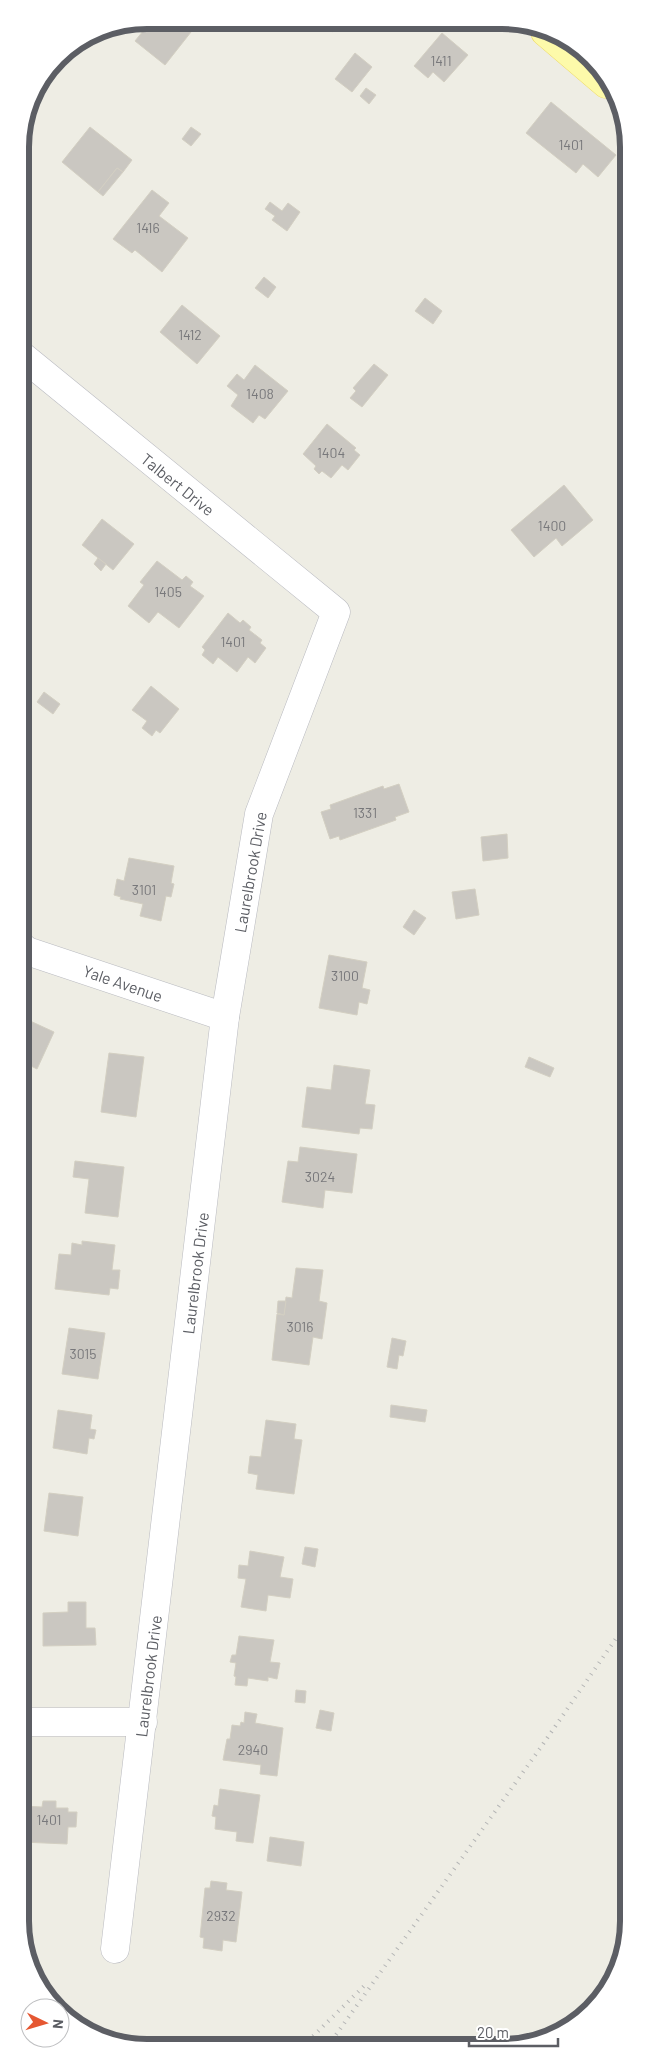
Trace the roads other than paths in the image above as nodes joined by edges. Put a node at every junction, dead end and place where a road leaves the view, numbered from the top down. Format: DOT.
graph roads {
  1 [pos="559,44"];
  2 [pos="597,76"];
  3 [pos="29,362"];
  4 [pos="336,612"];
  5 [pos="29,952"];
  6 [pos="225,1017"];
  7 [pos="29,1722"];
  8 [pos="143,1722"];
  9 [pos="115,1949"];
  1 -- 2 [label="main road"];
  3 -- 4 [label="street, Talbert Drive"];
  4 -- 6 [label="street, Laurelbrook Drive"];
  5 -- 6 [label="street, Yale Avenue"];
  6 -- 8 [label="street, Laurelbrook Drive"];
  7 -- 8 [label="street"];
  8 -- 9 [label="street, Laurelbrook Drive"];
}
